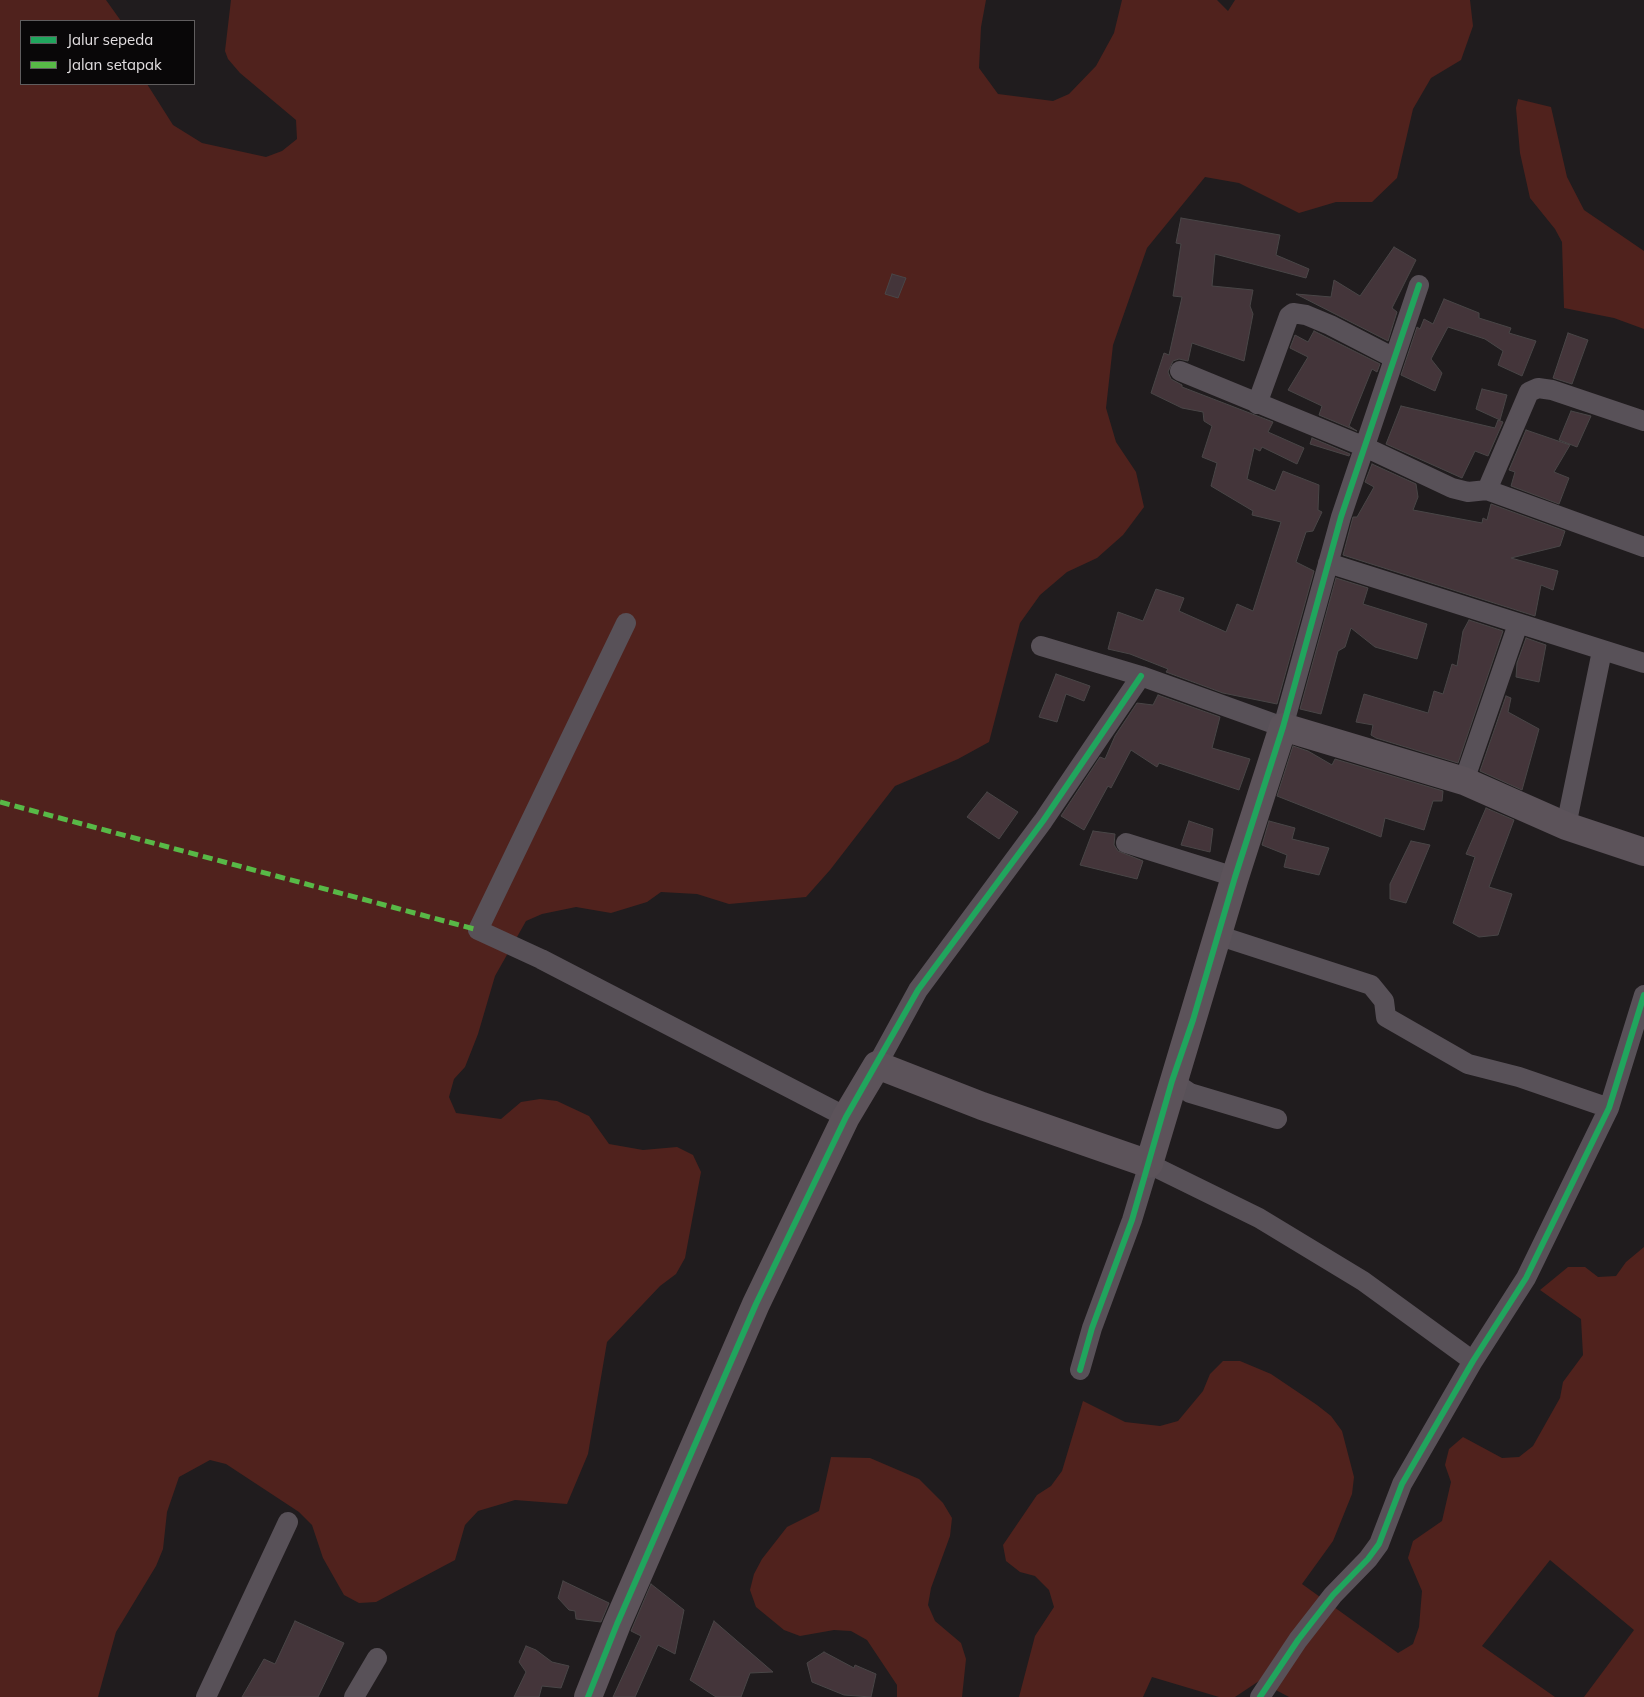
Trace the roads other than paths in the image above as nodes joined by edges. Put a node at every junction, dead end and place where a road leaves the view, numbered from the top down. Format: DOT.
graph roads {
  1 [pos="1419,285"];
  2 [pos="1394,358"];
  3 [pos="1180,371"];
  4 [pos="1258,404"];
  5 [pos="1644,421"];
  6 [pos="1365,447"];
  7 [pos="1487,490"];
  8 [pos="1644,547"];
  9 [pos="1328,563"];
  10 [pos="626,623"];
  11 [pos="1518,624"];
  12 [pos="1041,646"];
  13 [pos="1602,651"];
  14 [pos="1644,663"];
  15 [pos="1140,676"];
  16 [pos="1283,727"];
  17 [pos="1464,781"];
  18 [pos="1566,826"];
  19 [pos="1126,843"];
  20 [pos="1644,852"];
  21 [pos="1234,876"];
  22 [pos="1217,935"];
  23 [pos="1644,995"];
  24 [pos="877,1065"];
  25 [pos="1172,1081"];
  26 [pos="1609,1108"];
  27 [pos="846,1117"];
  28 [pos="1277,1120"];
  29 [pos="1149,1164"];
  30 [pos="1473,1361"];
  31 [pos="1080,1370"];
  32 [pos="288,1522"];
  33 [pos="377,1658"];
  34 [pos="208,1696"];
  35 [pos="354,1697"];
  36 [pos="588,1697"];
  37 [pos="1260,1697"];
  1 -- 2 [label="street"];
  2 -- 4 [label="street"];
  2 -- 6 [label="street"];
  3 -- 4 [label="street"];
  4 -- 6 [label="street"];
  5 -- 7 [label="street"];
  6 -- 7 [label="street"];
  6 -- 9 [label="street"];
  7 -- 8 [label="street"];
  9 -- 11 [label="street"];
  9 -- 16 [label="street"];
  10 -- 27 [label="street"];
  11 -- 13 [label="street"];
  11 -- 17 [label="street"];
  12 -- 15 [label="street"];
  13 -- 14 [label="street"];
  13 -- 18 [label="street"];
  15 -- 16 [label="street"];
  15 -- 24 [label="street"];
  16 -- 17 [label="street"];
  16 -- 21 [label="street"];
  17 -- 18 [label="street"];
  18 -- 20 [label="street"];
  19 -- 21 [label="street"];
  21 -- 22 [label="street"];
  22 -- 25 [label="street"];
  22 -- 26 [label="street"];
  23 -- 26 [label="street"];
  24 -- 27 [label="street"];
  24 -- 29 [label="street"];
  25 -- 28 [label="street"];
  25 -- 29 [label="street"];
  26 -- 30 [label="street"];
  27 -- 36 [label="street"];
  29 -- 30 [label="street"];
  29 -- 31 [label="street"];
  30 -- 37 [label="street"];
  32 -- 34 [label="street"];
  33 -- 35 [label="street"];
}
